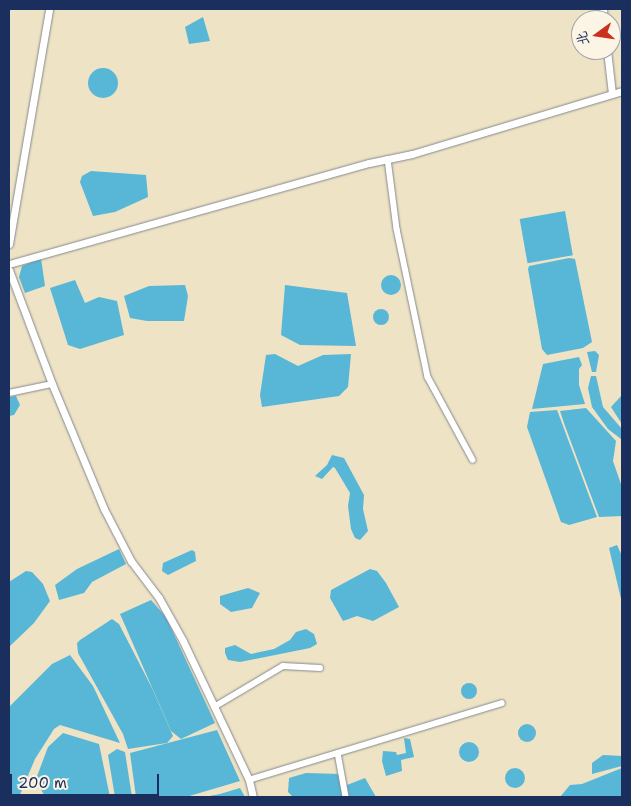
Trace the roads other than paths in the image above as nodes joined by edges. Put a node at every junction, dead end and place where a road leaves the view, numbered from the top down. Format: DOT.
graph roads {
  1 [pos="49,9"];
  2 [pos="608,60"];
  3 [pos="622,90"];
  4 [pos="612,94"];
  5 [pos="388,159"];
  6 [pos="9,244"];
  7 [pos="9,264"];
  8 [pos="9,270"];
  9 [pos="52,384"];
  10 [pos="9,393"];
  11 [pos="473,460"];
  12 [pos="320,668"];
  13 [pos="502,703"];
  14 [pos="214,707"];
  15 [pos="338,753"];
  16 [pos="249,780"];
  17 [pos="253,797"];
  18 [pos="346,797"];
  1 -- 6 [label="street"];
  2 -- 4 [label="street"];
  3 -- 4 [label="street"];
  4 -- 5 [label="street"];
  5 -- 7 [label="street"];
  5 -- 11 [label="street"];
  8 -- 9 [label="street"];
  9 -- 10 [label="street"];
  9 -- 14 [label="street"];
  12 -- 14 [label="street"];
  13 -- 15 [label="street"];
  14 -- 16 [label="street"];
  15 -- 16 [label="street"];
  15 -- 18 [label="street"];
  16 -- 17 [label="street"];
}
